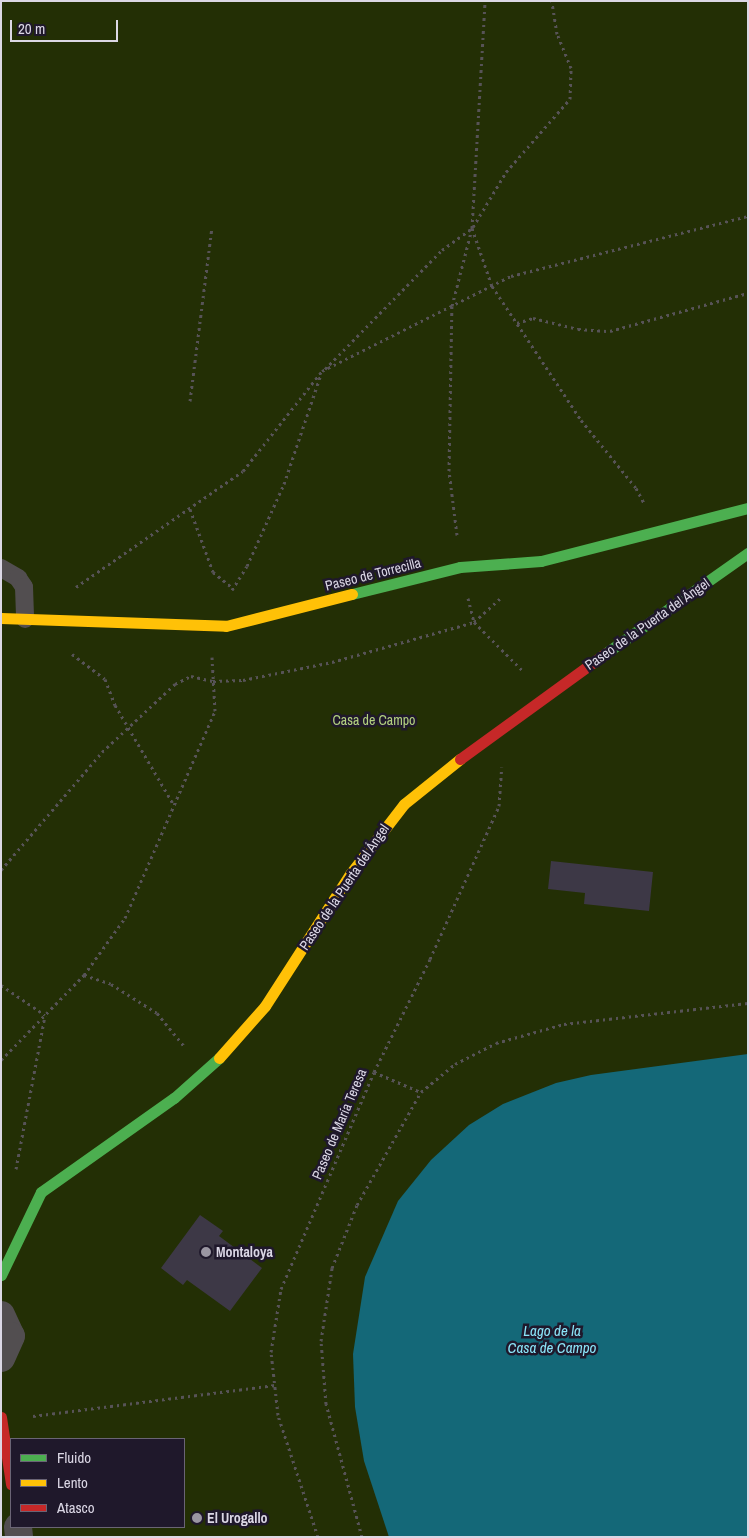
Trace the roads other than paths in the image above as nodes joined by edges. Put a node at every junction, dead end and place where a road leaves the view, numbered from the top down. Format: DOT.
graph roads {
  1 [pos="748,508"];
  2 [pos="748,553"];
  3 [pos="1,568"];
  4 [pos="1,618"];
  5 [pos="25,619"];
  6 [pos="1,1275"];
  7 [pos="1,1315"];
  8 [pos="1,1358"];
  9 [pos="2,1418"];
  10 [pos="10,1477"];
  1 -- 5 [label="street, Paseo de Torrecilla"];
  2 -- 6 [label="street, Paseo de la Puerta del Ángel"];
  3 -- 5 [label="lane"];
  4 -- 5 [label="street, Paseo de Torrecilla"];
  7 -- 8 [label="street"];
  9 -- 10 [label="street"];
}
